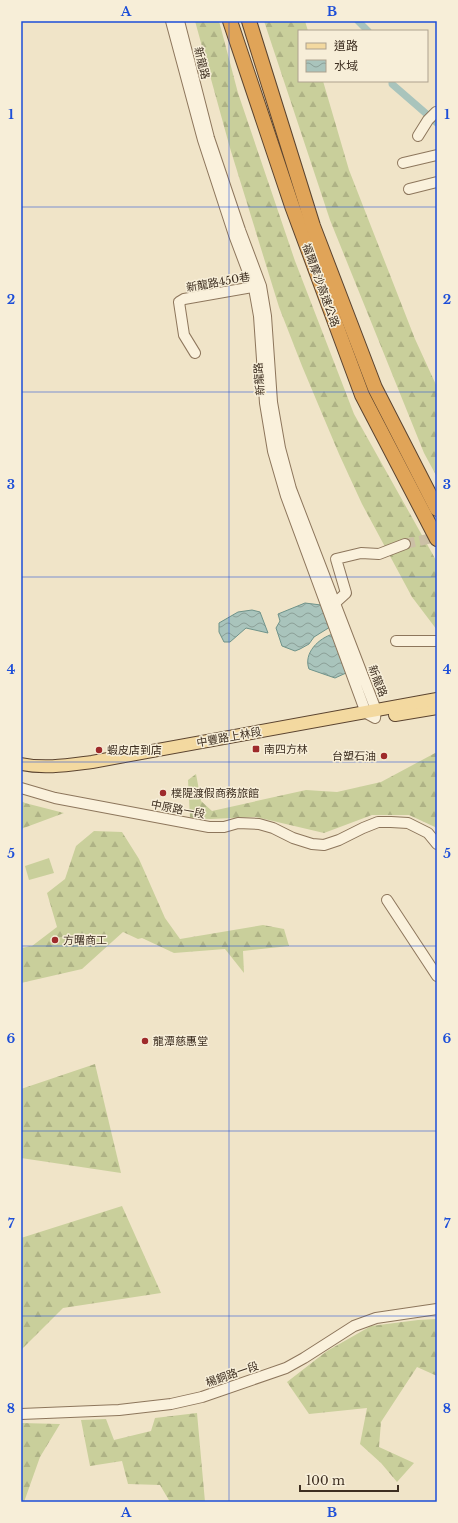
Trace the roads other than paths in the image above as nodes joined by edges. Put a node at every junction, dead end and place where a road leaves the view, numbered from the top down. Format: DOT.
graph roads {
  1 [pos="171,21"];
  2 [pos="179,21"];
  3 [pos="230,21"];
  4 [pos="249,21"];
  5 [pos="436,112"];
  6 [pos="418,136"];
  7 [pos="437,155"];
  8 [pos="403,163"];
  9 [pos="437,182"];
  10 [pos="409,190"];
  11 [pos="258,287"];
  12 [pos="195,353"];
  13 [pos="437,509"];
  14 [pos="437,539"];
  15 [pos="405,544"];
  16 [pos="335,603"];
  17 [pos="396,641"];
  18 [pos="437,641"];
  19 [pos="437,699"];
  20 [pos="437,708"];
  21 [pos="372,713"];
  22 [pos="21,764"];
  23 [pos="21,771"];
  24 [pos="21,788"];
  25 [pos="437,844"];
  26 [pos="387,900"];
  27 [pos="437,976"];
  28 [pos="437,1309"];
  29 [pos="21,1414"];
  1 -- 11 [label="street, 新龍路"];
  2 -- 11 [label="street, 新龍路"];
  3 -- 14 [label="highway, 福爾摩沙高速公路"];
  4 -- 13 [label="highway, 福爾摩沙高速公路"];
  5 -- 6 [label="street"];
  7 -- 8 [label="street"];
  9 -- 10 [label="street"];
  11 -- 12 [label="street, 新龍路450巷"];
  11 -- 16 [label="street, 新龍路"];
  11 -- 21 [label="street, 新龍路"];
  15 -- 16 [label="street"];
  16 -- 21 [label="street, 新龍路"];
  17 -- 18 [label="street"];
  19 -- 21 [label="main road, 中豐路上林段"];
  20 -- 21 [label="main road, 中豐路上林段"];
  21 -- 22 [label="main road, 中豐路上林段"];
  21 -- 23 [label="main road, 中豐路上林段"];
  24 -- 25 [label="street, 中原路一段"];
  26 -- 27 [label="street"];
  28 -- 29 [label="street, 楊銅路一段"];
}
